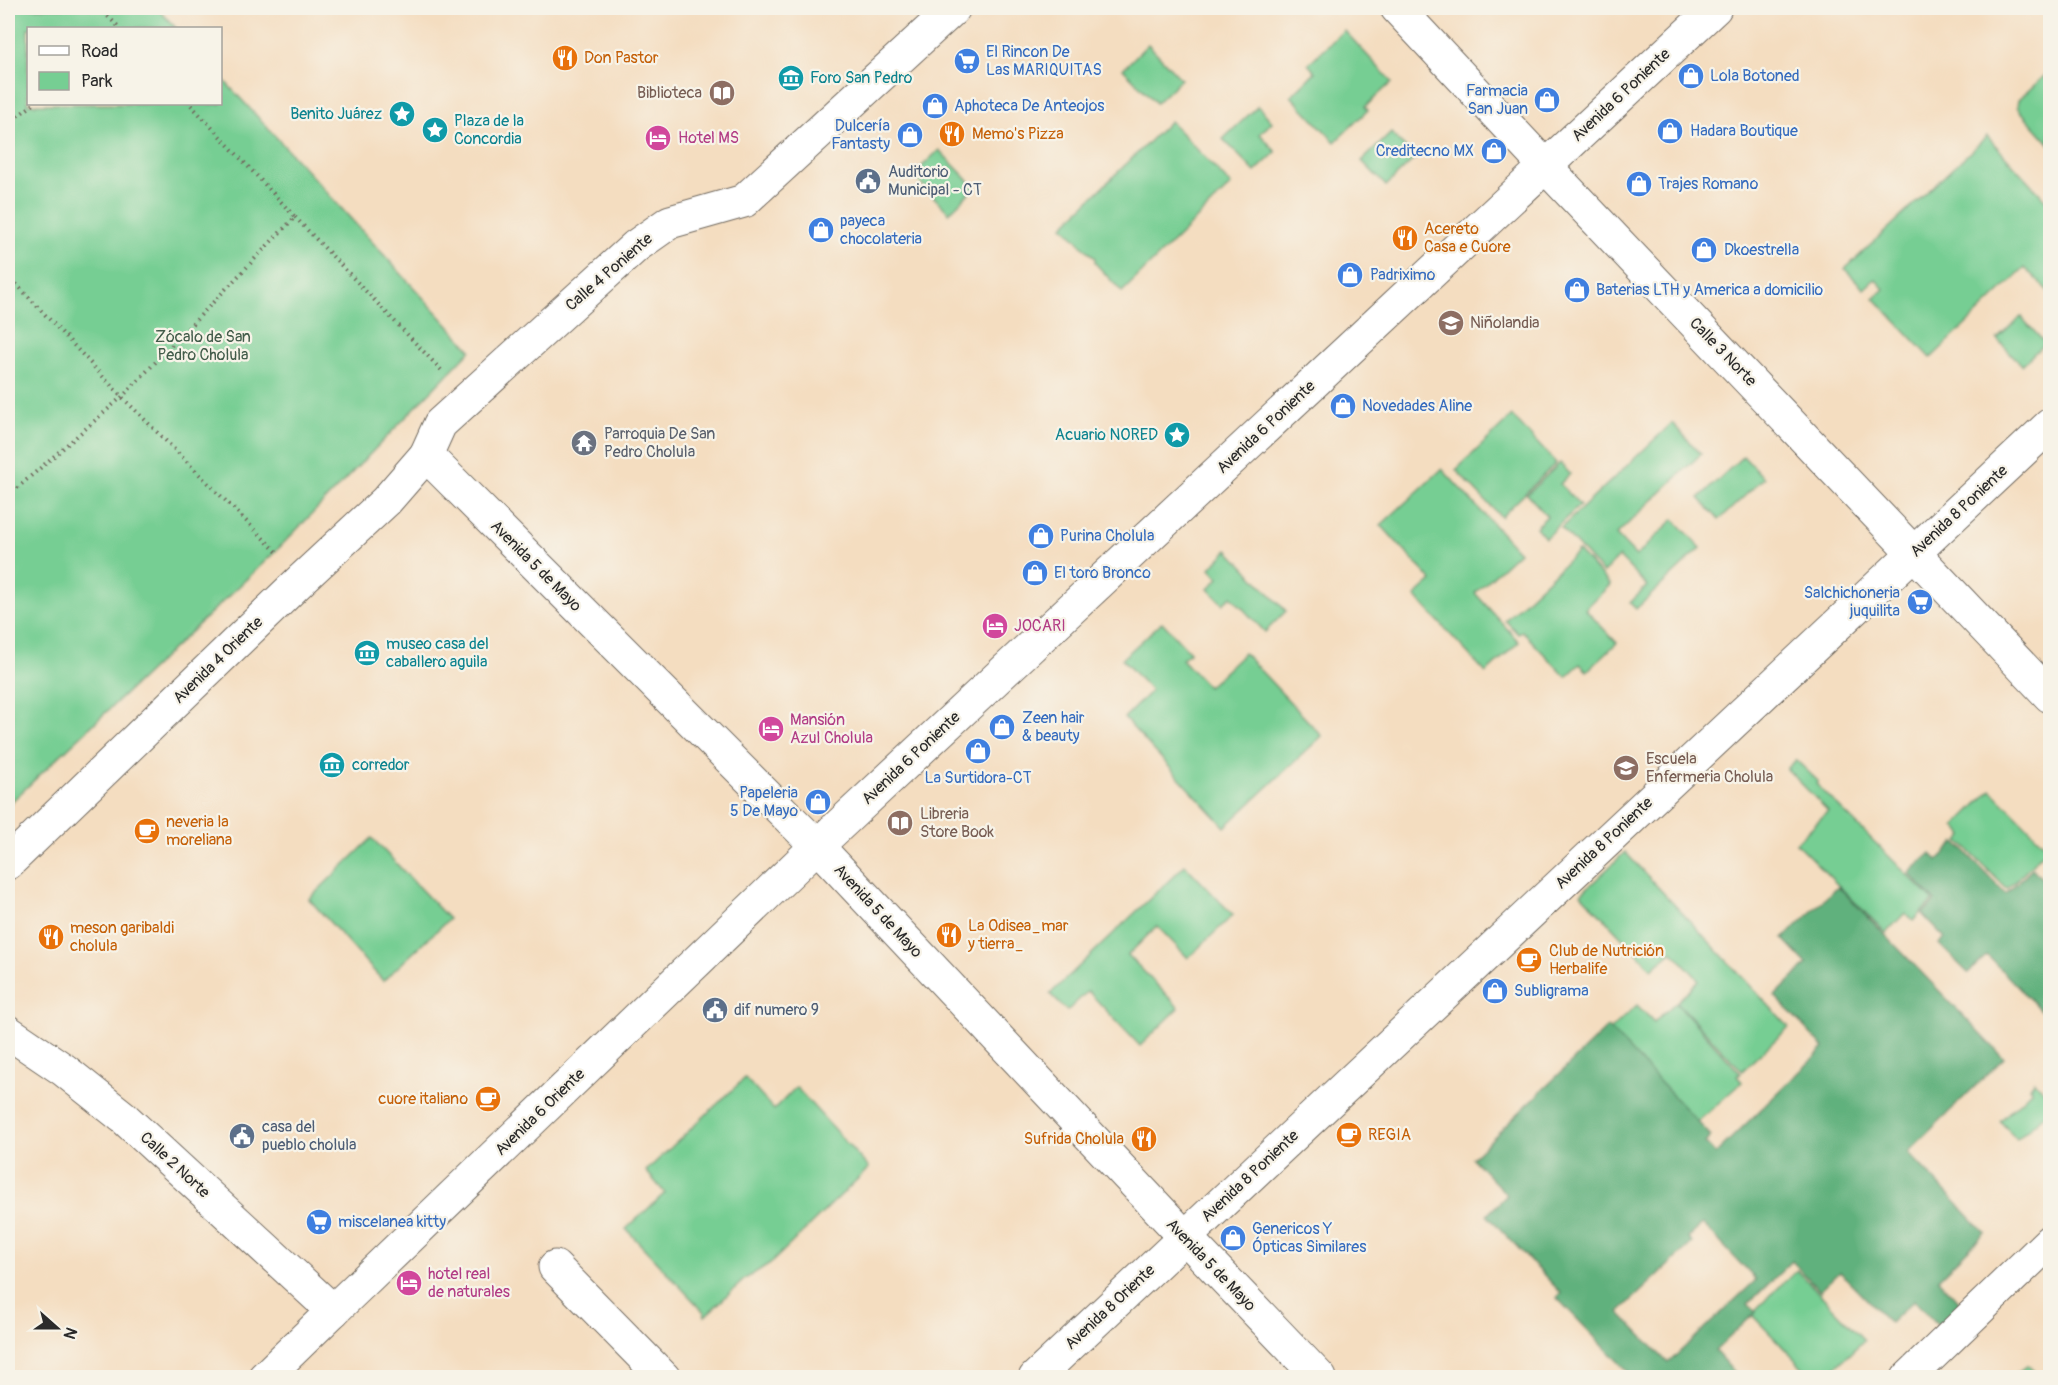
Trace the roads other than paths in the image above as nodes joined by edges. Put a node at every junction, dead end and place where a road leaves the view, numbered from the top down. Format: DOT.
graph roads {
  1 [pos="954,8"];
  2 [pos="1397,8"];
  3 [pos="1715,8"];
  4 [pos="1545,166"];
  5 [pos="2050,425"];
  6 [pos="426,455"];
  7 [pos="1914,552"];
  8 [pos="2050,696"];
  9 [pos="817,846"];
  10 [pos="8,862"];
  11 [pos="8,1032"];
  12 [pos="1185,1237"];
  13 [pos="2050,1241"];
  14 [pos="555,1267"];
  15 [pos="333,1311"];
  16 [pos="264,1377"];
  17 [pos="664,1377"];
  18 [pos="1035,1377"];
  19 [pos="1320,1377"];
  20 [pos="1908,1377"];
  1 -- 6 [label="street, Calle 4 Poniente"];
  2 -- 4 [label="street, Calle 3 Norte"];
  3 -- 4 [label="street, Avenida 6 Poniente"];
  4 -- 7 [label="street, Calle 3 Norte"];
  4 -- 9 [label="street, Avenida 6 Poniente"];
  5 -- 7 [label="street, Avenida 8 Poniente"];
  6 -- 9 [label="street, Avenida 5 de Mayo"];
  6 -- 10 [label="street, Avenida 4 Oriente"];
  7 -- 8 [label="street, Calle 3 Norte"];
  7 -- 12 [label="street, Avenida 8 Poniente"];
  9 -- 12 [label="street, Avenida 5 de Mayo"];
  9 -- 15 [label="street, Avenida 6 Oriente"];
  11 -- 15 [label="street, Calle 2 Norte"];
  12 -- 18 [label="street, Avenida 8 Oriente"];
  12 -- 19 [label="street, Avenida 5 de Mayo"];
  13 -- 20 [label="street"];
  14 -- 17 [label="street"];
  15 -- 16 [label="street, Avenida 6 Oriente"];
}
